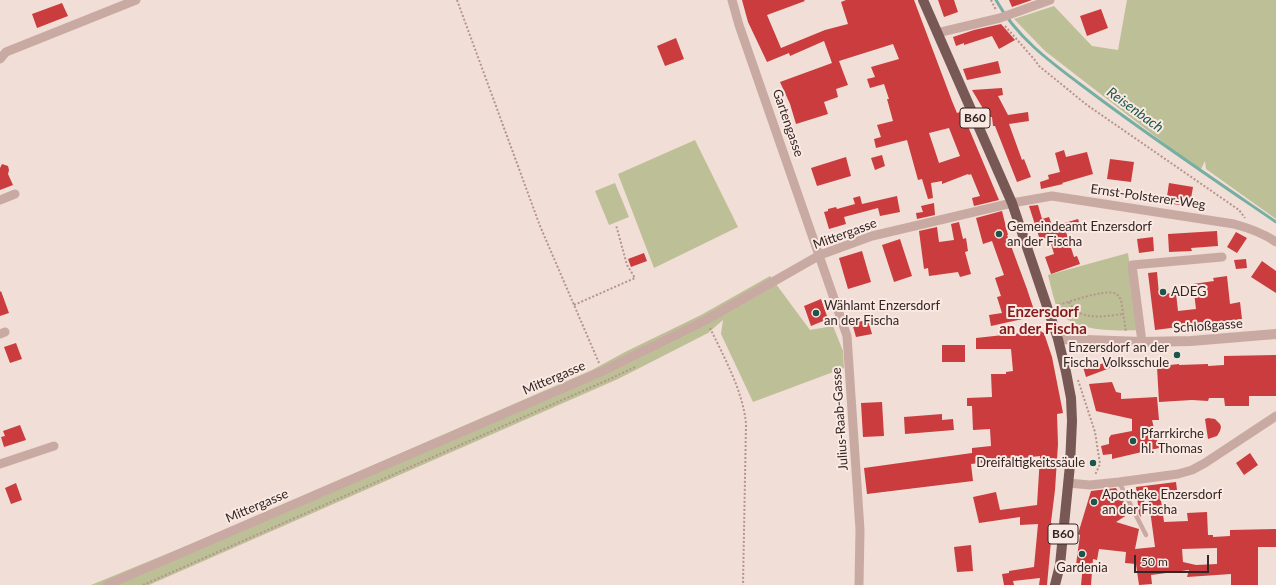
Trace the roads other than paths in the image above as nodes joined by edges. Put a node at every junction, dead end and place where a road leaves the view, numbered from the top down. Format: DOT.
graph roads {
  1 [pos="136,0"];
  2 [pos="732,0"];
  3 [pos="924,0"];
  4 [pos="1050,0"];
  5 [pos="937,32"];
  6 [pos="0,59"];
  7 [pos="15,194"];
  8 [pos="0,200"];
  9 [pos="1012,203"];
  10 [pos="1276,242"];
  11 [pos="820,255"];
  12 [pos="1222,256"];
  13 [pos="1276,334"];
  14 [pos="1058,339"];
  15 [pos="1142,342"];
  16 [pos="1276,416"];
  17 [pos="54,446"];
  18 [pos="0,464"];
  19 [pos="1068,482"];
  20 [pos="1119,482"];
  21 [pos="1146,536"];
  22 [pos="107,585"];
  23 [pos="859,585"];
  24 [pos="1055,585"];
  1 -- 6 [label="street"];
  2 -- 11 [label="street, Gartengasse"];
  3 -- 5 [label="main road, B60"];
  4 -- 5 [label="street"];
  5 -- 9 [label="main road, B60"];
  7 -- 8 [label="street"];
  9 -- 10 [label="street, Ernst-Polsterer-Weg"];
  9 -- 11 [label="street, Mittergasse"];
  9 -- 14 [label="main road, B60"];
  11 -- 22 [label="street, Mittergasse"];
  11 -- 23 [label="street, Julius-Raab-Gasse"];
  12 -- 15 [label="street"];
  13 -- 15 [label="street, Schloßgasse"];
  14 -- 15 [label="street, Schloßgasse"];
  14 -- 19 [label="main road, B60"];
  16 -- 20 [label="street"];
  17 -- 18 [label="street"];
  19 -- 20 [label="street"];
  19 -- 24 [label="main road, B60"];
  20 -- 21 [label="lane"];
}
